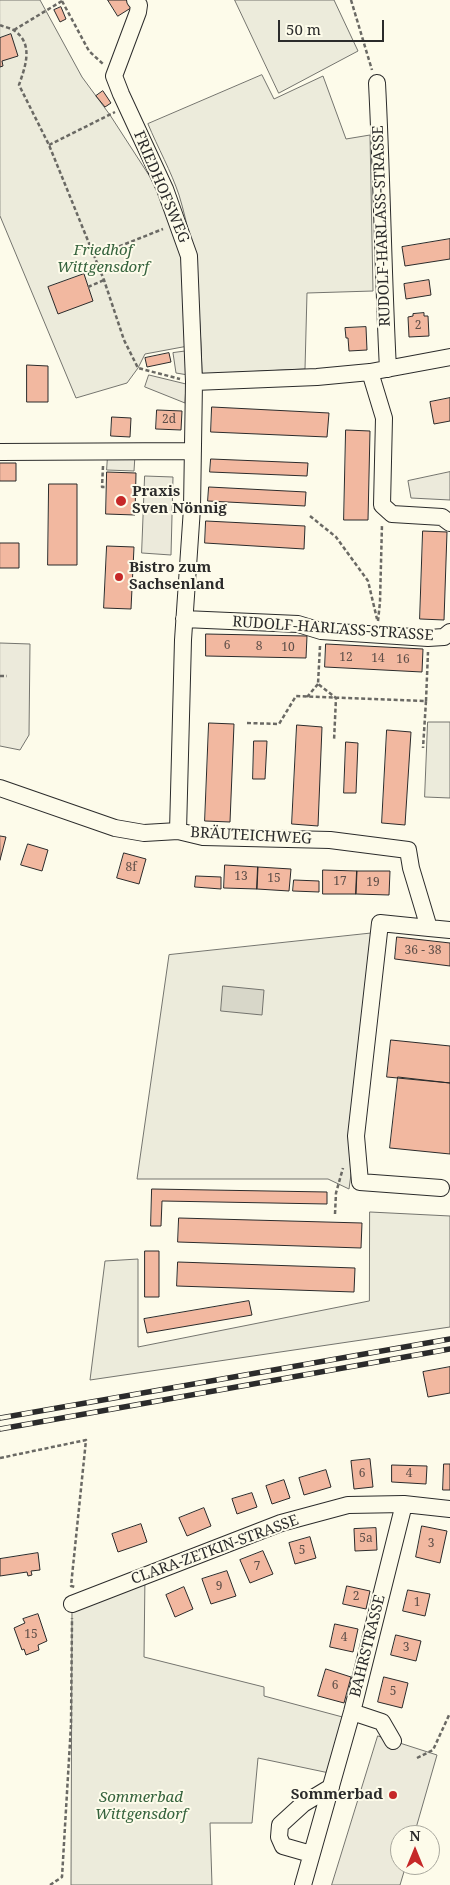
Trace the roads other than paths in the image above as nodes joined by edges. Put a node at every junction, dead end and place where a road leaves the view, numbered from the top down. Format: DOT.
graph roads {
  1 [pos="136,0"];
  2 [pos="377,83"];
  3 [pos="450,357"];
  4 [pos="388,369"];
  5 [pos="370,372"];
  6 [pos="194,382"];
  7 [pos="0,452"];
  8 [pos="193,452"];
  9 [pos="450,523"];
  10 [pos="184,619"];
  11 [pos="450,632"];
  12 [pos="0,788"];
  13 [pos="178,831"];
  14 [pos="429,928"];
  15 [pos="450,930"];
  16 [pos="441,1188"];
  17 [pos="404,1504"];
  18 [pos="450,1509"];
  19 [pos="72,1604"];
  20 [pos="352,1712"];
  21 [pos="394,1741"];
  22 [pos="331,1787"];
  23 [pos="311,1854"];
  24 [pos="303,1885"];
  1 -- 6 [label="street, FRIEDHOFSWEG"];
  2 -- 4 [label="street, RUDOLF-HARLASS-STRASSE"];
  3 -- 4 [label="street"];
  4 -- 5 [label="street"];
  5 -- 6 [label="street"];
  5 -- 9 [label="street"];
  6 -- 8 [label="street"];
  7 -- 8 [label="street"];
  8 -- 10 [label="street"];
  10 -- 11 [label="street, RUDOLF-HARLASS-STRASSE"];
  10 -- 13 [label="street"];
  12 -- 13 [label="street, BRÄUTEICHWEG"];
  13 -- 14 [label="street, BRÄUTEICHWEG"];
  14 -- 15 [label="street"];
  14 -- 16 [label="street"];
  17 -- 18 [label="street, CLARA-ZETKIN-STRASSE"];
  17 -- 19 [label="street, CLARA-ZETKIN-STRASSE"];
  17 -- 20 [label="street, BAHRSTRASSE"];
  20 -- 21 [label="street"];
  20 -- 22 [label="street, BAHRSTRASSE"];
  22 -- 23 [label="street, BAHRSTRASSE"];
  22 -- 23 [label="street"];
  23 -- 24 [label="street, BAHRSTRASSE"];
}
